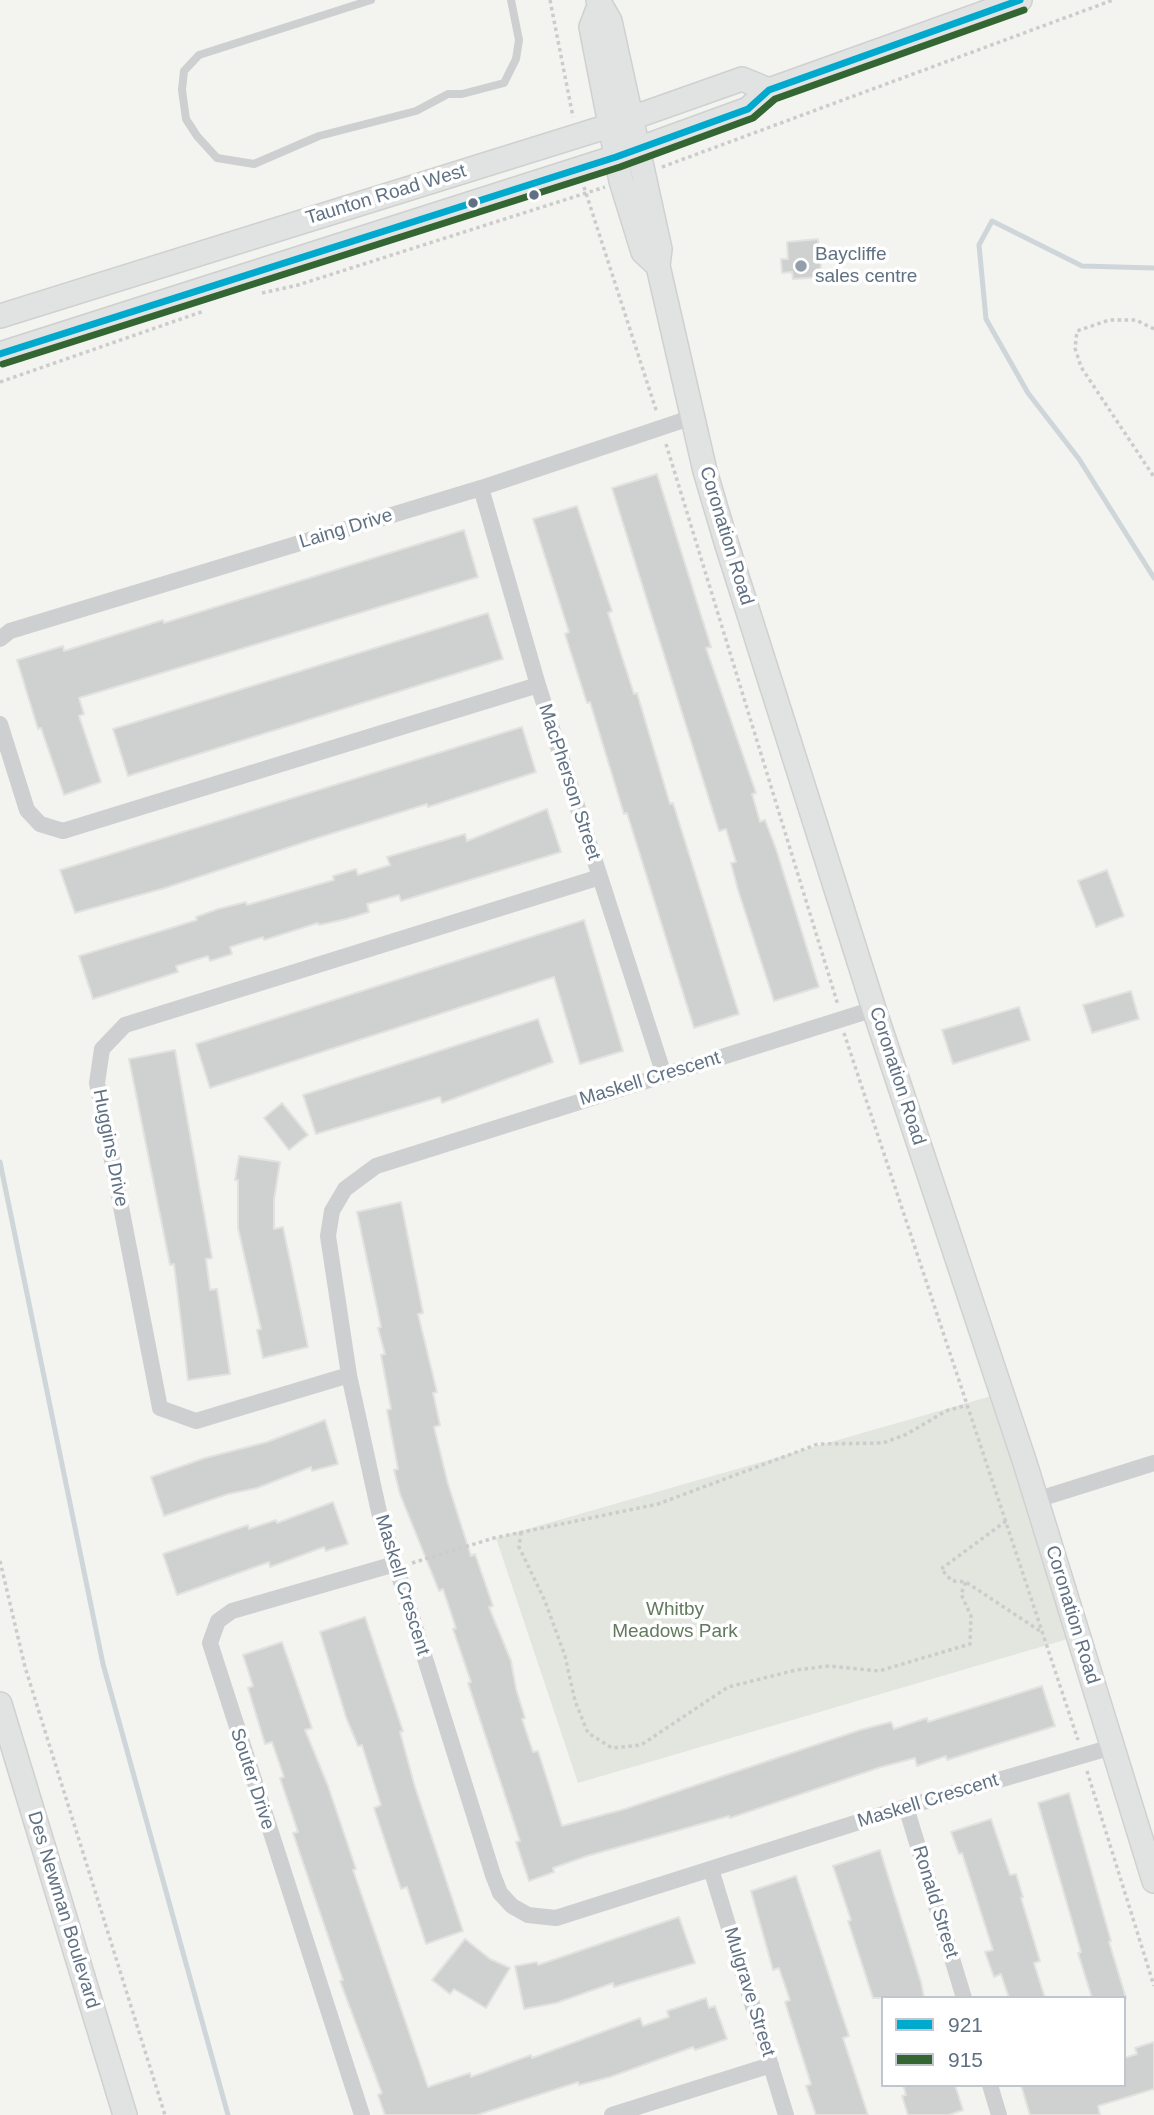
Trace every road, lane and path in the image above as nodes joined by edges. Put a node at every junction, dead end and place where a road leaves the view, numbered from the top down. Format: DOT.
graph roads {
  1 [pos="371,0"];
  2 [pos="511,0"];
  3 [pos="550,0"];
  4 [pos="1020,0"];
  5 [pos="1113,0"];
  6 [pos="599,3"];
  7 [pos="769,90"];
  8 [pos="571,108"];
  9 [pos="619,121"];
  10 [pos="626,154"];
  11 [pos="632,178"];
  12 [pos="585,195"];
  13 [pos="250,296"];
  14 [pos="211,309"];
  15 [pos="0,316"];
  16 [pos="1154,328"];
  17 [pos="0,354"];
  18 [pos="0,382"];
  19 [pos="656,408"];
  20 [pos="693,417"];
  21 [pos="671,462"];
  22 [pos="1154,477"];
  23 [pos="481,488"];
  24 [pos="0,639"];
  25 [pos="538,685"];
  26 [pos="0,724"];
  27 [pos="600,877"];
  28 [pos="835,994"];
  29 [pos="874,1009"];
  30 [pos="846,1043"];
  31 [pos="664,1075"];
  32 [pos="349,1375"];
  33 [pos="967,1405"];
  34 [pos="1154,1464"];
  35 [pos="1036,1500"];
  36 [pos="1006,1521"];
  37 [pos="521,1532"];
  38 [pos="0,1561"];
  39 [pos="395,1564"];
  40 [pos="966,1583"];
  41 [pos="1044,1633"];
  42 [pos="0,1704"];
  43 [pos="1076,1733"];
  44 [pos="1112,1747"];
  45 [pos="1091,1785"];
  46 [pos="906,1807"];
  47 [pos="711,1869"];
  48 [pos="1154,1881"];
  49 [pos="1154,1986"];
  50 [pos="963,1996"];
  51 [pos="771,2065"];
  52 [pos="991,2087"];
  53 [pos="125,2115"];
  54 [pos="164,2115"];
  55 [pos="362,2115"];
  56 [pos="611,2115"];
  57 [pos="786,2115"];
  58 [pos="999,2115"];
  1 -- 2 [label="lane"];
  3 -- 8 [label="path"];
  4 -- 7 [label="street, Taunton Road West"];
  5 -- 11 [label="path"];
  6 -- 9 [label="street, Coronation Road"];
  7 -- 9 [label="street, Taunton Road West"];
  7 -- 10 [label="street, Taunton Road West"];
  9 -- 10 [label="street, Coronation Road"];
  9 -- 15 [label="street, Taunton Road West"];
  10 -- 11 [label="street, Coronation Road"];
  10 -- 17 [label="street, Taunton Road West"];
  11 -- 12 [label="path"];
  11 -- 20 [label="street, Coronation Road"];
  12 -- 13 [label="path"];
  12 -- 19 [label="path"];
  14 -- 18 [label="path"];
  16 -- 22 [label="path"];
  20 -- 23 [label="street, Laing Drive"];
  20 -- 29 [label="street, Coronation Road"];
  21 -- 28 [label="path"];
  23 -- 24 [label="street, Laing Drive"];
  23 -- 25 [label="street, MacPherson Street"];
  25 -- 26 [label="street"];
  25 -- 27 [label="street, MacPherson Street"];
  27 -- 31 [label="street, MacPherson Street"];
  27 -- 32 [label="street, Huggins Drive"];
  29 -- 31 [label="street, Maskell Crescent"];
  29 -- 35 [label="street, Coronation Road"];
  30 -- 33 [label="path"];
  31 -- 32 [label="street, Maskell Crescent"];
  32 -- 39 [label="street, Maskell Crescent"];
  33 -- 36 [label="path"];
  33 -- 37 [label="path"];
  34 -- 35 [label="street"];
  35 -- 44 [label="street, Coronation Road"];
  36 -- 40 [label="path"];
  36 -- 41 [label="path"];
  37 -- 39 [label="path"];
  37 -- 40 [label="path"];
  38 -- 54 [label="path"];
  39 -- 47 [label="street, Maskell Crescent"];
  39 -- 55 [label="street, Souter Drive"];
  40 -- 41 [label="path"];
  41 -- 43 [label="path"];
  42 -- 53 [label="street, Des Newman Boulevard"];
  44 -- 46 [label="street, Maskell Crescent"];
  44 -- 48 [label="street, Coronation Road"];
  45 -- 49 [label="path"];
  46 -- 47 [label="street, Maskell Crescent"];
  46 -- 50 [label="street, Ronald Street"];
  47 -- 51 [label="street, Mulgrave Street"];
  51 -- 56 [label="street"];
  51 -- 57 [label="street, Mulgrave Street"];
  52 -- 58 [label="street"];
}
